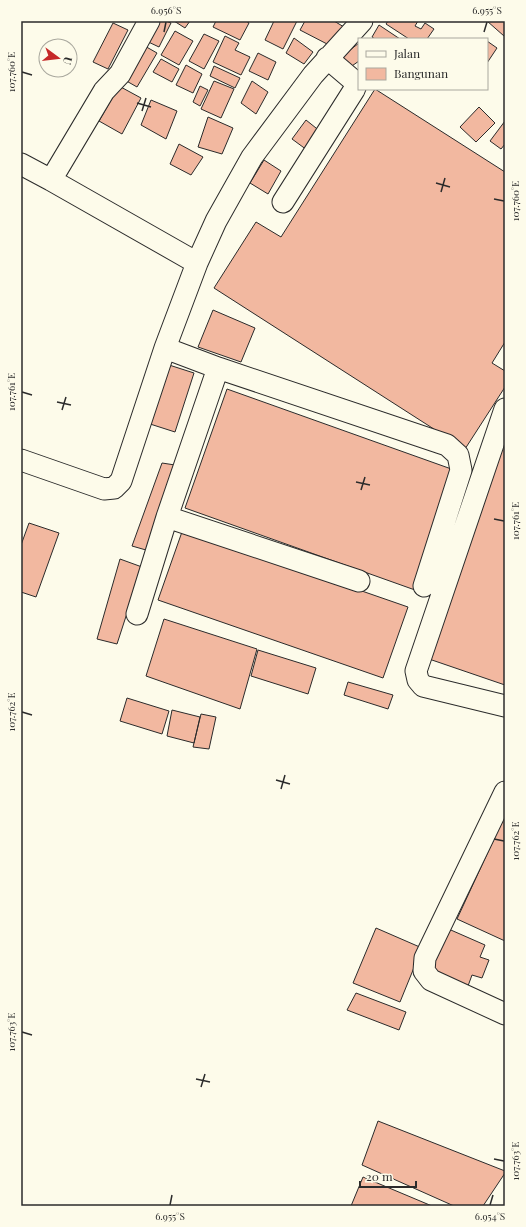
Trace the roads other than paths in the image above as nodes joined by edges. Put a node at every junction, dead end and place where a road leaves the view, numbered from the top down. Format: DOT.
graph roads {
  1 [pos="149,21"];
  2 [pos="362,21"];
  3 [pos="327,58"];
  4 [pos="21,164"];
  5 [pos="51,180"];
  6 [pos="283,202"];
  7 [pos="197,263"];
  8 [pos="165,348"];
  9 [pos="218,368"];
  10 [pos="505,409"];
  11 [pos="21,460"];
  12 [pos="167,517"];
  13 [pos="359,581"];
  14 [pos="424,586"];
  15 [pos="137,614"];
  16 [pos="505,706"];
  17 [pos="505,792"];
  18 [pos="505,1014"];
  1 -- 5 [label="street"];
  2 -- 3 [label="street"];
  3 -- 6 [label="street"];
  3 -- 7 [label="street"];
  4 -- 5 [label="street"];
  5 -- 7 [label="street"];
  7 -- 8 [label="street"];
  8 -- 9 [label="street"];
  8 -- 11 [label="street"];
  9 -- 12 [label="street"];
  9 -- 14 [label="street"];
  10 -- 16 [label="street"];
  12 -- 13 [label="street"];
  12 -- 15 [label="street"];
  17 -- 18 [label="street"];
}
